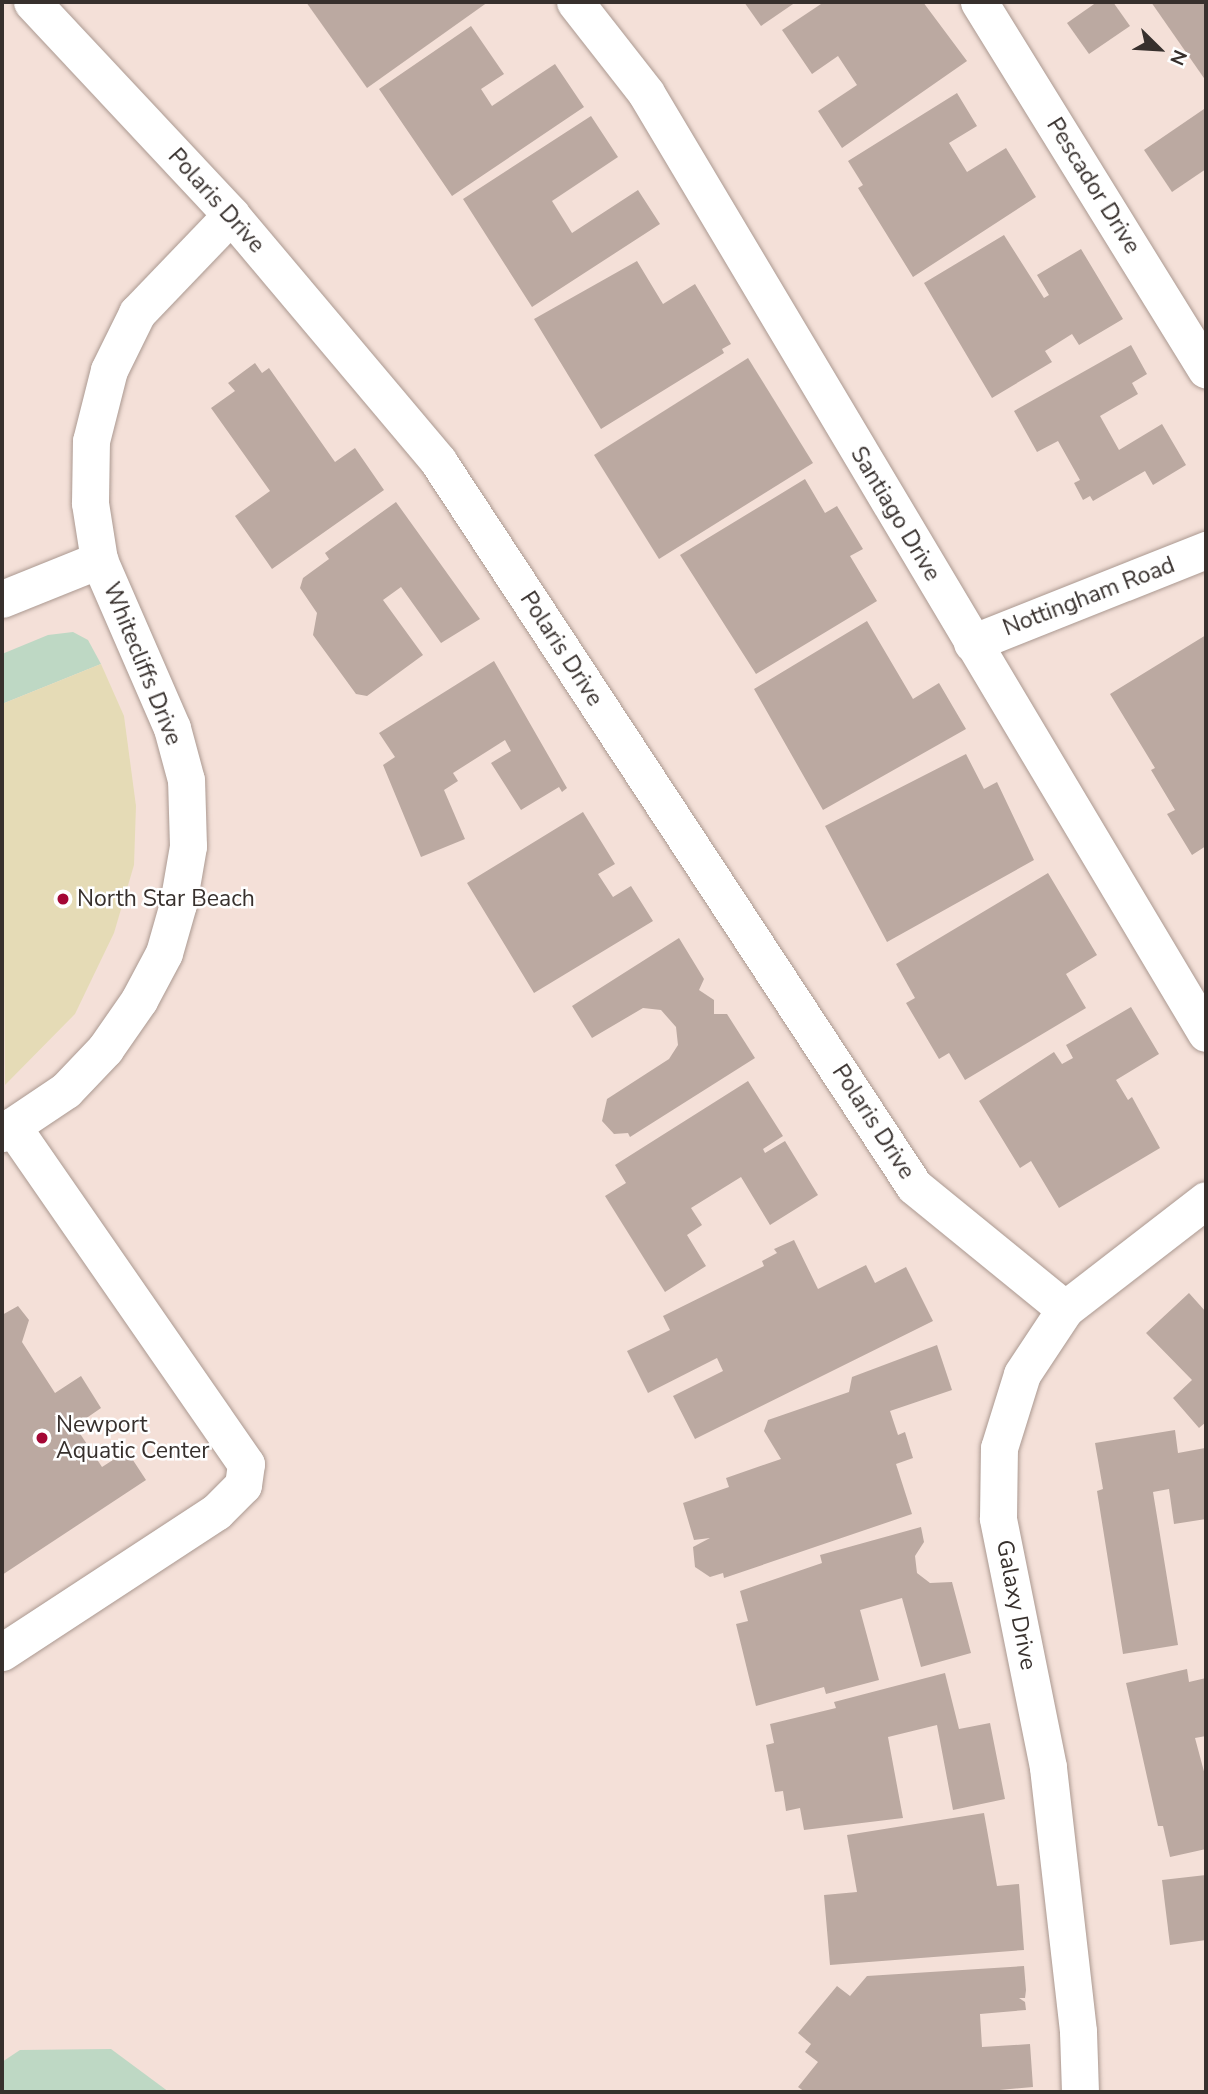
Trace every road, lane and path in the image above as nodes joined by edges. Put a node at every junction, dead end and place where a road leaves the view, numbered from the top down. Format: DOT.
graph roads {
  1 [pos="32,2"];
  2 [pos="575,2"];
  3 [pos="979,2"];
  4 [pos="231,215"];
  5 [pos="1206,370"];
  6 [pos="1206,550"];
  7 [pos="99,560"];
  8 [pos="2,599"];
  9 [pos="972,643"];
  10 [pos="1206,1032"];
  11 [pos="7,1130"];
  12 [pos="1206,1200"];
  13 [pos="1065,1309"];
  14 [pos="2,1653"];
  15 [pos="1080,2092"];
  1 -- 4 [label="street, Polaris Drive"];
  2 -- 9 [label="street, Santiago Drive"];
  3 -- 5 [label="street, Pescador Drive"];
  4 -- 7 [label="street, Whitecliffs Drive"];
  4 -- 13 [label="street, Polaris Drive"];
  6 -- 9 [label="street, Nottingham Road"];
  7 -- 8 [label="street"];
  7 -- 11 [label="street, Whitecliffs Drive"];
  9 -- 10 [label="street, Santiago Drive"];
  11 -- 14 [label="street"];
  12 -- 13 [label="street, Galaxy Drive"];
  13 -- 15 [label="street, Galaxy Drive"];
}
